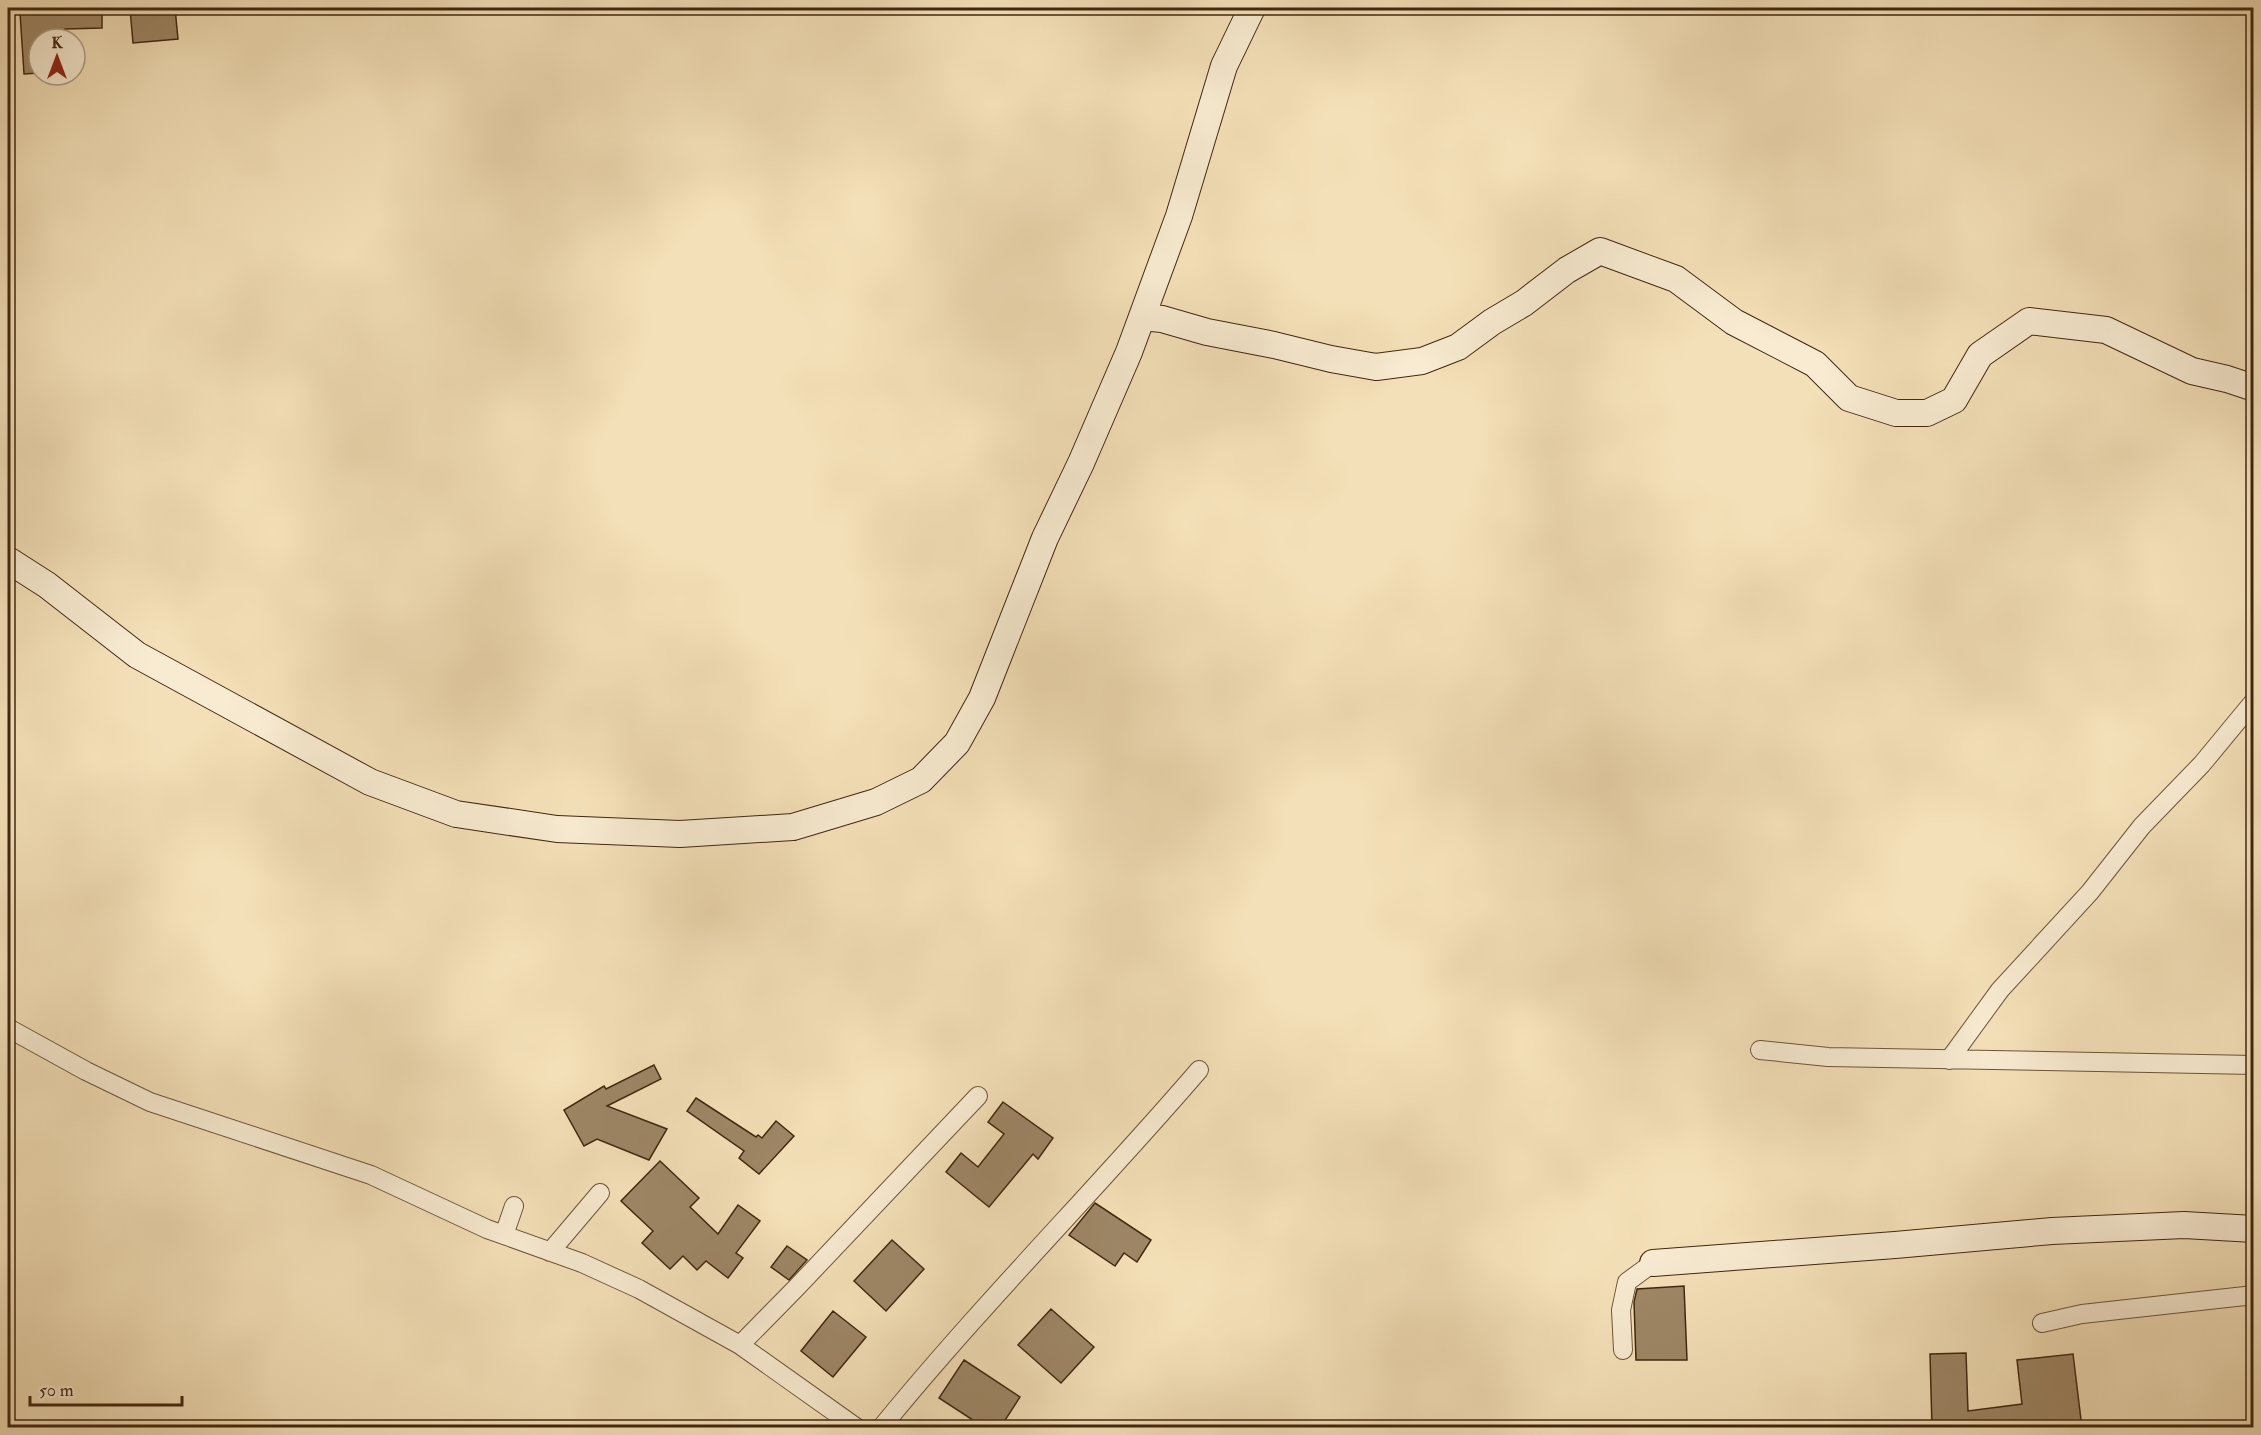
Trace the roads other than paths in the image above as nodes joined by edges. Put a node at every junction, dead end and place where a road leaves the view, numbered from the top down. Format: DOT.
graph roads {
  1 [pos="1252,8"];
  2 [pos="1142,317"];
  3 [pos="2253,388"];
  4 [pos="8,560"];
  5 [pos="2253,701"];
  6 [pos="8,1028"];
  7 [pos="1760,1050"];
  8 [pos="1950,1060"];
  9 [pos="2253,1065"];
  10 [pos="1199,1070"];
  11 [pos="978,1096"];
  12 [pos="600,1193"];
  13 [pos="514,1206"];
  14 [pos="2253,1229"];
  15 [pos="504,1235"];
  16 [pos="550,1252"];
  17 [pos="1653,1263"];
  18 [pos="2253,1295"];
  19 [pos="2042,1323"];
  20 [pos="740,1345"];
  21 [pos="1623,1350"];
  22 [pos="857,1428"];
  23 [pos="881,1428"];
  1 -- 2 [label="street"];
  2 -- 3 [label="street"];
  2 -- 4 [label="street"];
  5 -- 8 [label="street"];
  6 -- 15 [label="street"];
  7 -- 8 [label="street"];
  8 -- 9 [label="street"];
  10 -- 23 [label="street"];
  11 -- 20 [label="street"];
  12 -- 16 [label="street"];
  13 -- 15 [label="street"];
  14 -- 17 [label="street"];
  15 -- 16 [label="street"];
  16 -- 20 [label="street"];
  17 -- 21 [label="street"];
  18 -- 19 [label="street"];
  20 -- 22 [label="street"];
}
